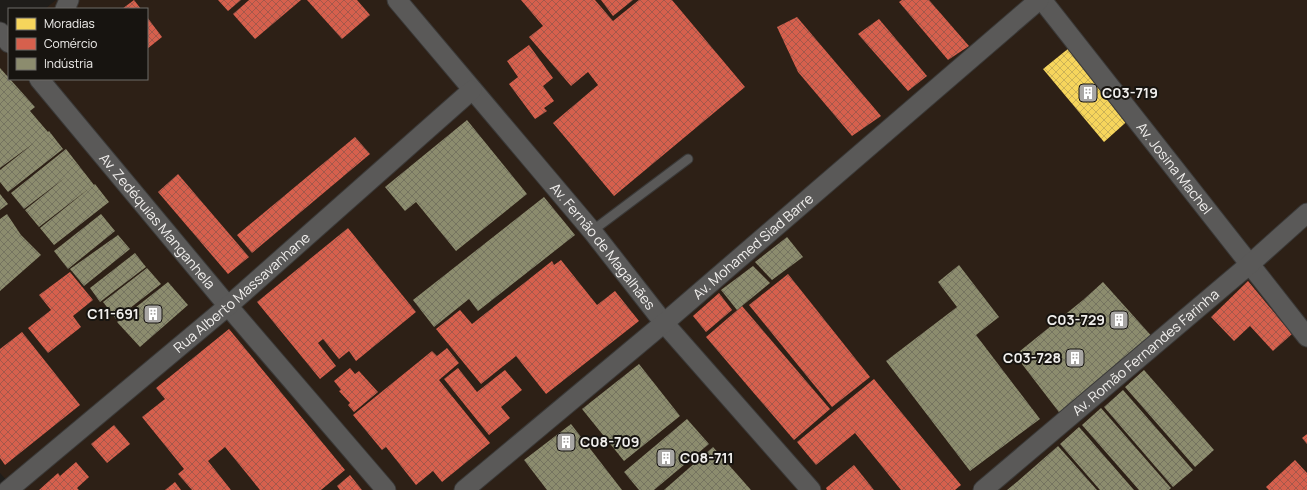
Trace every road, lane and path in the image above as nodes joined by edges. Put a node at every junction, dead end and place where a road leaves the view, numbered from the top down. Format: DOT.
graph roads {
  1 [pos="397,0"];
  2 [pos="1040,0"];
  3 [pos="0,32"];
  4 [pos="8,42"];
  5 [pos="41,80"];
  6 [pos="472,90"];
  7 [pos="688,159"];
  8 [pos="1307,213"];
  9 [pos="592,231"];
  10 [pos="1250,264"];
  11 [pos="228,306"];
  12 [pos="664,323"];
  13 [pos="1307,337"];
  14 [pos="8,490"];
  15 [pos="386,490"];
  16 [pos="464,490"];
  17 [pos="811,490"];
  18 [pos="983,490"];
  1 -- 6 [label="street, Av. Fernão de Magalhães"];
  2 -- 10 [label="street, Av. Josina Machel"];
  2 -- 12 [label="street, Av. Mohamed Siad Barre"];
  3 -- 4 [label="street"];
  5 -- 11 [label="street, Av. Zedéquias Manganhela"];
  6 -- 9 [label="street, Av. Fernão de Magalhães"];
  6 -- 11 [label="street, Rua Alberto Massavanhane"];
  7 -- 9 [label="lane"];
  8 -- 10 [label="street, Av. Romão Fernandes Farinha"];
  9 -- 12 [label="street, Av. Fernão de Magalhães"];
  10 -- 13 [label="street, Av. Josina Machel"];
  10 -- 18 [label="street, Av. Romão Fernandes Farinha"];
  11 -- 14 [label="street, Rua Alberto Massavanhane"];
  11 -- 15 [label="street, Av. Zedéquias Manganhela"];
  12 -- 16 [label="street, Av. Mohamed Siad Barre"];
  12 -- 17 [label="street, Av. Fernão de Magalhães"];
}
